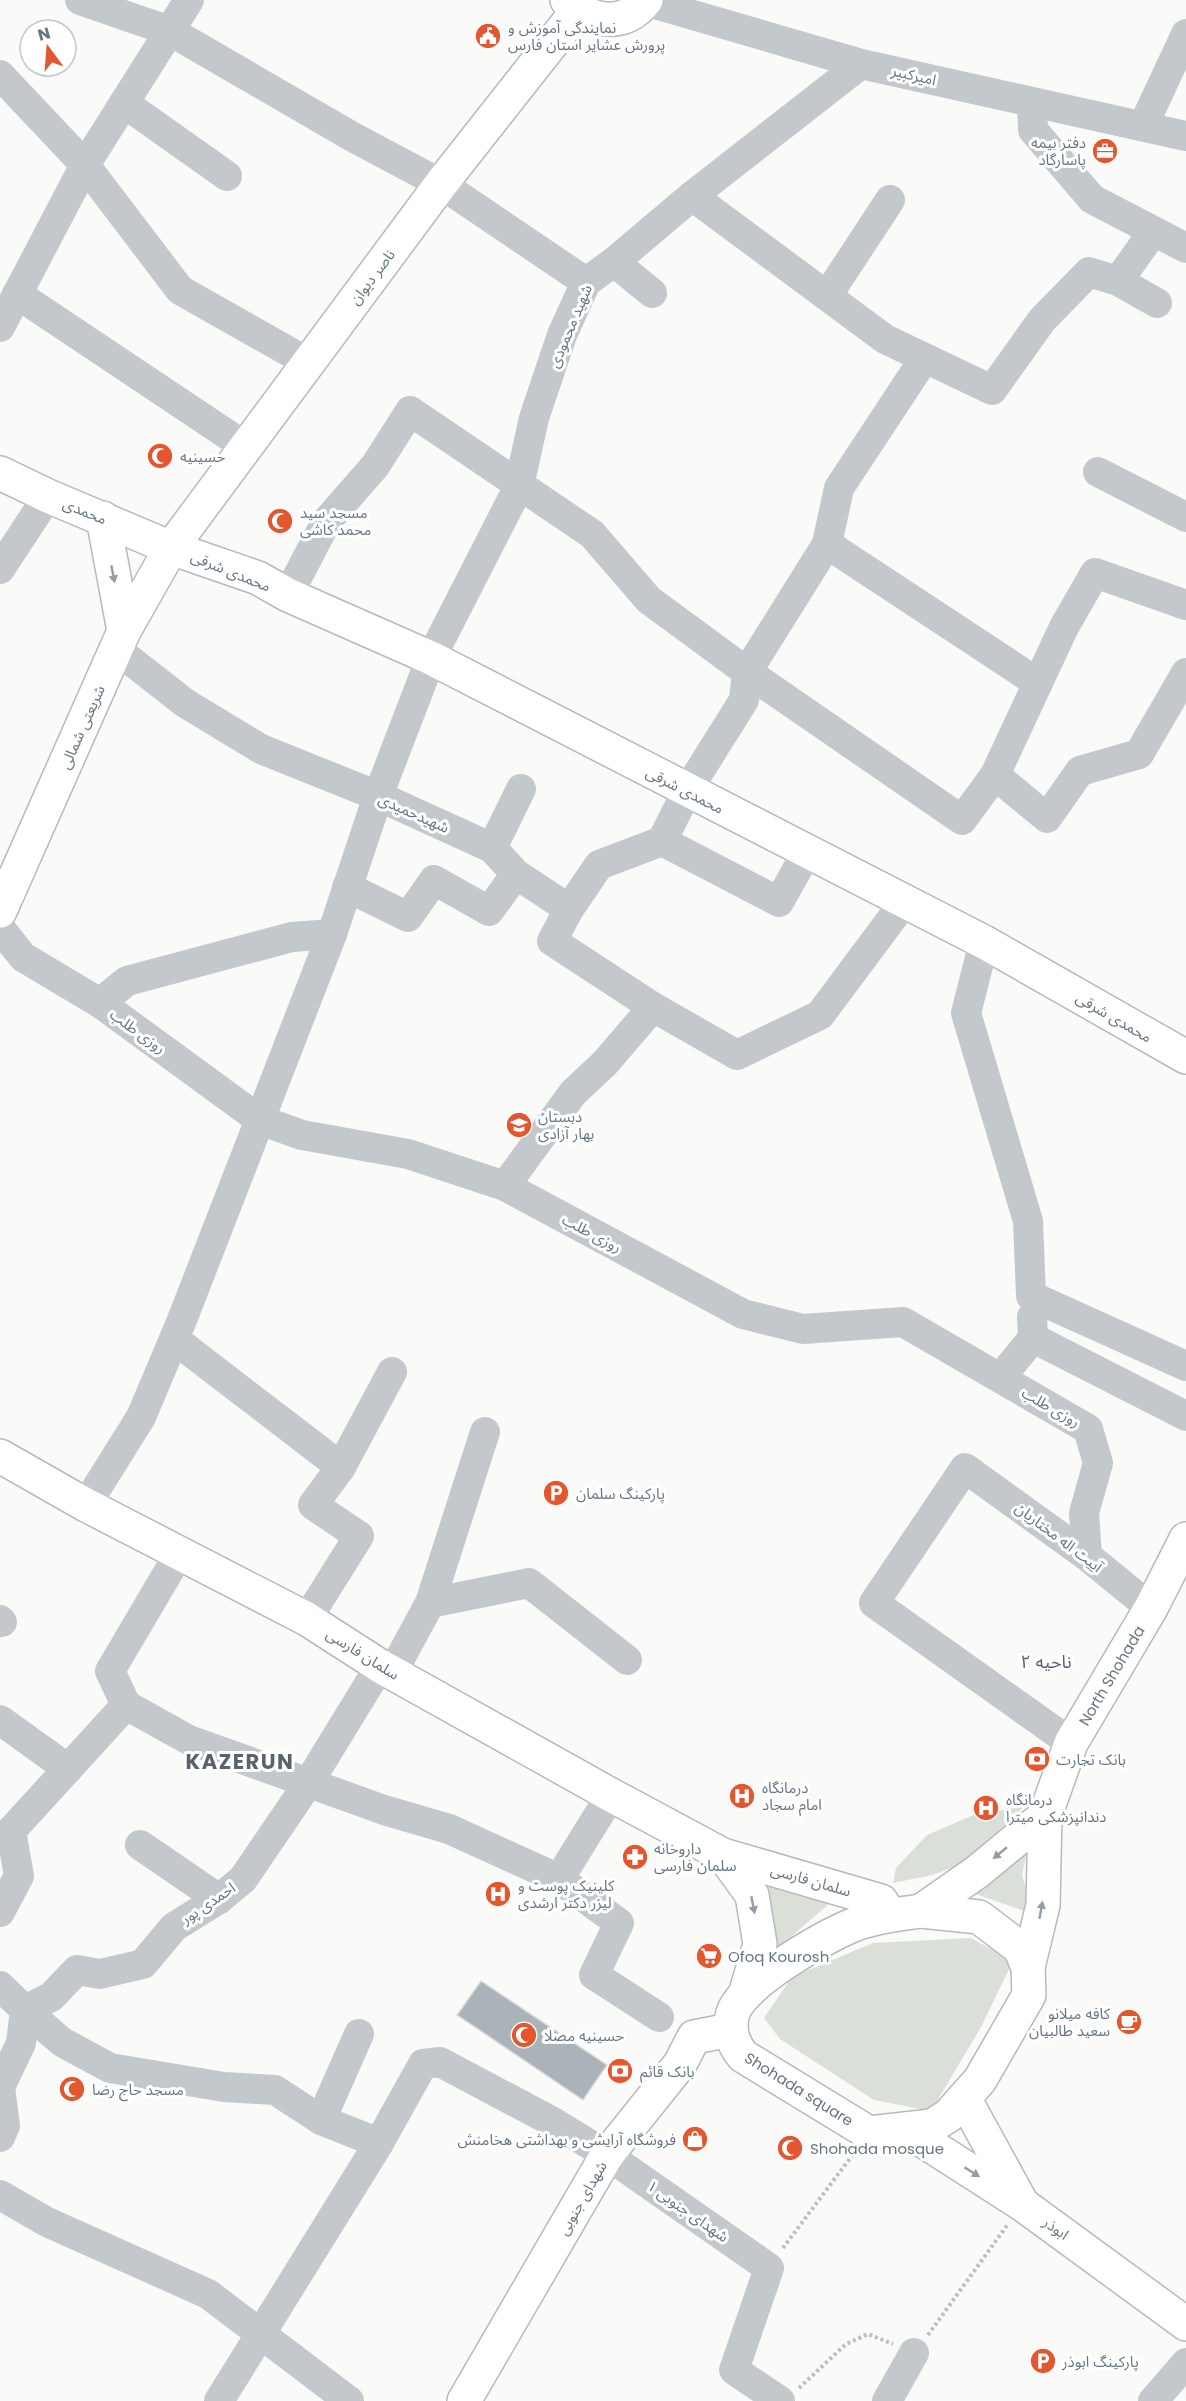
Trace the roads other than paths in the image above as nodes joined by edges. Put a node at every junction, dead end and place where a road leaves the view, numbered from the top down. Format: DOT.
graph roads {
  1 [pos="80,0"];
  2 [pos="189,0"];
  3 [pos="645,1"];
  4 [pos="572,5"];
  5 [pos="170,32"];
  6 [pos="1185,38"];
  7 [pos="861,63"];
  8 [pos="0,75"];
  9 [pos="124,103"];
  10 [pos="1032,103"];
  11 [pos="1143,126"];
  12 [pos="1186,136"];
  13 [pos="85,165"];
  14 [pos="227,176"];
  15 [pos="441,184"];
  16 [pos="693,196"];
  17 [pos="890,200"];
  18 [pos="1153,232"];
  19 [pos="1186,248"];
  20 [pos="614,262"];
  21 [pos="1118,281"];
  22 [pos="585,282"];
  23 [pos="652,293"];
  24 [pos="17,294"];
  25 [pos="827,296"];
  26 [pos="1157,303"];
  27 [pos="0,327"];
  28 [pos="924,359"];
  29 [pos="309,363"];
  30 [pos="246,447"];
  31 [pos="1098,472"];
  32 [pos="0,473"];
  33 [pos="519,486"];
  34 [pos="48,496"];
  35 [pos="1186,517"];
  36 [pos="103,518"];
  37 [pos="827,544"];
  38 [pos="171,548"];
  39 [pos="0,569"];
  40 [pos="288,595"];
  41 [pos="1186,605"];
  42 [pos="121,640"];
  43 [pos="430,658"];
  44 [pos="747,672"];
  45 [pos="1186,673"];
  46 [pos="1038,683"];
  47 [pos="995,775"];
  48 [pos="522,789"];
  49 [pos="687,791"];
  50 [pos="378,796"];
  51 [pos="662,842"];
  52 [pos="492,848"];
  53 [pos="807,852"];
  54 [pos="516,874"];
  55 [pos="347,887"];
  56 [pos="905,902"];
  57 [pos="569,909"];
  58 [pos="0,911"];
  59 [pos="0,928"];
  60 [pos="332,934"];
  61 [pos="984,942"];
  62 [pos="100,1003"];
  63 [pos="653,1007"];
  64 [pos="1186,1057"];
  65 [pos="260,1120"];
  66 [pos="505,1186"];
  67 [pos="1031,1296"];
  68 [pos="1033,1338"];
  69 [pos="174,1339"];
  70 [pos="1186,1366"];
  71 [pos="392,1372"];
  72 [pos="1001,1377"];
  73 [pos="1186,1416"];
  74 [pos="485,1432"];
  75 [pos="3,1463"];
  76 [pos="341,1467"];
  77 [pos="86,1505"];
  78 [pos="1186,1539"];
  79 [pos="179,1554"];
  80 [pos="1087,1556"];
  81 [pos="430,1603"];
  82 [pos="1150,1608"];
  83 [pos="307,1619"];
  84 [pos="627,1660"];
  85 [pos="386,1670"];
  86 [pos="126,1705"];
  87 [pos="0,1720"];
  88 [pos="1071,1743"];
  89 [pos="68,1769"];
  90 [pos="309,1782"];
  91 [pos="611,1796"];
  92 [pos="1045,1816"];
  93 [pos="6,1828"];
  94 [pos="140,1845"];
  95 [pos="723,1855"];
  96 [pos="559,1879"];
  97 [pos="219,1899"];
  98 [pos="0,1912"];
  99 [pos="905,1913"];
  100 [pos="1028,1967"];
  101 [pos="0,1986"];
  102 [pos="745,1995"];
  103 [pos="26,2010"];
  104 [pos="659,2017"];
  105 [pos="731,2033"];
  106 [pos="359,2034"];
  107 [pos="0,2088"];
  108 [pos="964,2098"];
  109 [pos="321,2120"];
  110 [pos="905,2129"];
  111 [pos="0,2137"];
  112 [pos="379,2143"];
  113 [pos="608,2155"];
  114 [pos="0,2195"];
  115 [pos="1022,2204"];
  116 [pos="1186,2324"];
  117 [pos="262,2335"];
  118 [pos="915,2353"];
  119 [pos="1186,2363"];
  120 [pos="786,2398"];
  121 [pos="219,2401"];
  122 [pos="349,2401"];
  123 [pos="464,2401"];
  124 [pos="887,2401"];
  125 [pos="1154,2401"];
  1 -- 5 [label="street"];
  2 -- 5 [label="street"];
  3 -- 4 [label="main road"];
  3 -- 7 [label="street, امیرکبیر"];
  4 -- 15 [label="main road, ناصر دیوان"];
  5 -- 9 [label="street"];
  5 -- 15 [label="street"];
  6 -- 11 [label="street"];
  7 -- 10 [label="street, امیرکبیر"];
  7 -- 16 [label="street, شهید محمودی"];
  8 -- 13 [label="street"];
  9 -- 13 [label="street"];
  9 -- 14 [label="street"];
  10 -- 11 [label="street, امیرکبیر"];
  10 -- 18 [label="street"];
  11 -- 12 [label="street, امیرکبیر"];
  13 -- 24 [label="street"];
  13 -- 29 [label="street"];
  15 -- 22 [label="street"];
  15 -- 29 [label="main road, ناصر دیوان"];
  16 -- 20 [label="street, شهید محمودی"];
  16 -- 25 [label="street"];
  17 -- 25 [label="street"];
  18 -- 19 [label="street"];
  18 -- 21 [label="street"];
  20 -- 22 [label="street, شهید محمودی"];
  20 -- 23 [label="street"];
  21 -- 26 [label="street"];
  21 -- 28 [label="street"];
  22 -- 33 [label="street, شهید محمودی"];
  24 -- 27 [label="street"];
  24 -- 30 [label="street"];
  25 -- 28 [label="street"];
  28 -- 37 [label="street"];
  29 -- 30 [label="main road, ناصر دیوان"];
  30 -- 38 [label="main road, ناصر دیوان"];
  31 -- 35 [label="street"];
  32 -- 34 [label="main road, محمدی"];
  33 -- 40 [label="street"];
  33 -- 43 [label="street, شهید محمودی"];
  33 -- 44 [label="street"];
  34 -- 36 [label="main road, محمدی"];
  34 -- 39 [label="street"];
  36 -- 38 [label="main road, محمدی"];
  36 -- 42 [label="main road, one-way"];
  37 -- 44 [label="street"];
  37 -- 46 [label="street"];
  38 -- 40 [label="main road, محمدی شرقی"];
  38 -- 42 [label="main road, شریعتی شمالی"];
  40 -- 43 [label="main road, محمدی شرقی"];
  41 -- 46 [label="street"];
  42 -- 50 [label="street, شهیدحمیدی"];
  42 -- 58 [label="main road, شریعتی شمالی"];
  43 -- 49 [label="main road, محمدی شرقی"];
  43 -- 50 [label="street, شهید محمودی"];
  44 -- 47 [label="street"];
  44 -- 49 [label="street"];
  45 -- 47 [label="street"];
  46 -- 47 [label="street"];
  48 -- 52 [label="street"];
  49 -- 51 [label="street"];
  49 -- 53 [label="main road, محمدی شرقی"];
  50 -- 52 [label="street, شهیدحمیدی"];
  50 -- 55 [label="street, شهید محمودی"];
  51 -- 53 [label="street"];
  51 -- 57 [label="street"];
  52 -- 54 [label="street, شهیدحمیدی"];
  53 -- 56 [label="main road, محمدی شرقی"];
  54 -- 55 [label="street"];
  54 -- 57 [label="street, شهیدحمیدی"];
  55 -- 60 [label="street, شهید محمودی"];
  56 -- 61 [label="main road, محمدی شرقی"];
  56 -- 63 [label="street"];
  57 -- 63 [label="street"];
  59 -- 62 [label="street, روزی طلب"];
  60 -- 62 [label="street"];
  60 -- 65 [label="street, شهید محمودی"];
  61 -- 64 [label="main road, محمدی شرقی"];
  61 -- 67 [label="street"];
  62 -- 65 [label="street, روزی طلب"];
  63 -- 66 [label="street"];
  65 -- 66 [label="street, روزی طلب"];
  65 -- 69 [label="street, شهید محمودی"];
  66 -- 72 [label="street, روزی طلب"];
  67 -- 68 [label="street"];
  67 -- 70 [label="street"];
  68 -- 72 [label="street"];
  68 -- 73 [label="street"];
  69 -- 76 [label="street"];
  69 -- 77 [label="street, شهید محمودی"];
  71 -- 76 [label="street"];
  72 -- 80 [label="street, روزی طلب"];
  74 -- 81 [label="street, احمدی پور"];
  75 -- 77 [label="main road, سلمان فارسی"];
  76 -- 83 [label="street"];
  77 -- 79 [label="main road, سلمان فارسی"];
  78 -- 82 [label="main road, North Shohada"];
  79 -- 83 [label="main road, سلمان فارسی"];
  79 -- 86 [label="street"];
  80 -- 82 [label="street, آییت اله مختاریان"];
  80 -- 88 [label="street, آییت اله مختاریان"];
  81 -- 84 [label="street"];
  81 -- 85 [label="street, احمدی پور"];
  82 -- 88 [label="main road, North Shohada"];
  83 -- 85 [label="main road, سلمان فارسی"];
  85 -- 90 [label="street, احمدی پور"];
  85 -- 91 [label="main road, سلمان فارسی"];
  86 -- 89 [label="street"];
  86 -- 90 [label="street"];
  87 -- 89 [label="street"];
  88 -- 92 [label="main road, North Shohada"];
  89 -- 93 [label="street"];
  90 -- 96 [label="street"];
  90 -- 97 [label="street, احمدی پور"];
  91 -- 95 [label="main road, سلمان فارسی"];
  91 -- 96 [label="street"];
  92 -- 99 [label="main road, one-way"];
  100 -- 92 [label="main road, Shohada square, one-way"];
  93 -- 98 [label="street"];
  94 -- 97 [label="street"];
  95 -- 99 [label="main road, سلمان فارسی"];
  95 -- 102 [label="main road, سلمان فارسی, one-way"];
  96 -- 104 [label="street"];
  97 -- 103 [label="street, احمدی پور"];
  99 -- 100 [label="main road"];
  99 -- 102 [label="main road"];
  100 -- 108 [label="main road, Shohada square"];
  101 -- 103 [label="street"];
  102 -- 105 [label="main road"];
  103 -- 107 [label="street"];
  103 -- 109 [label="street"];
  105 -- 110 [label="main road, Shohada square"];
  105 -- 113 [label="main road, شهدای جنوبی"];
  106 -- 109 [label="street"];
  107 -- 111 [label="street"];
  108 -- 110 [label="main road, Shohada square"];
  108 -- 115 [label="main road, ابوذر"];
  109 -- 112 [label="street"];
  110 -- 115 [label="main road, one-way"];
  112 -- 113 [label="street, ۱ شهدای جنوبی"];
  112 -- 117 [label="street"];
  113 -- 120 [label="street, ۱ شهدای جنوبی"];
  113 -- 123 [label="main road, شهدای جنوبی"];
  114 -- 117 [label="street"];
  115 -- 116 [label="main road, ابوذر"];
  117 -- 121 [label="street"];
  117 -- 122 [label="street"];
  118 -- 124 [label="street"];
  119 -- 125 [label="street"];
}
